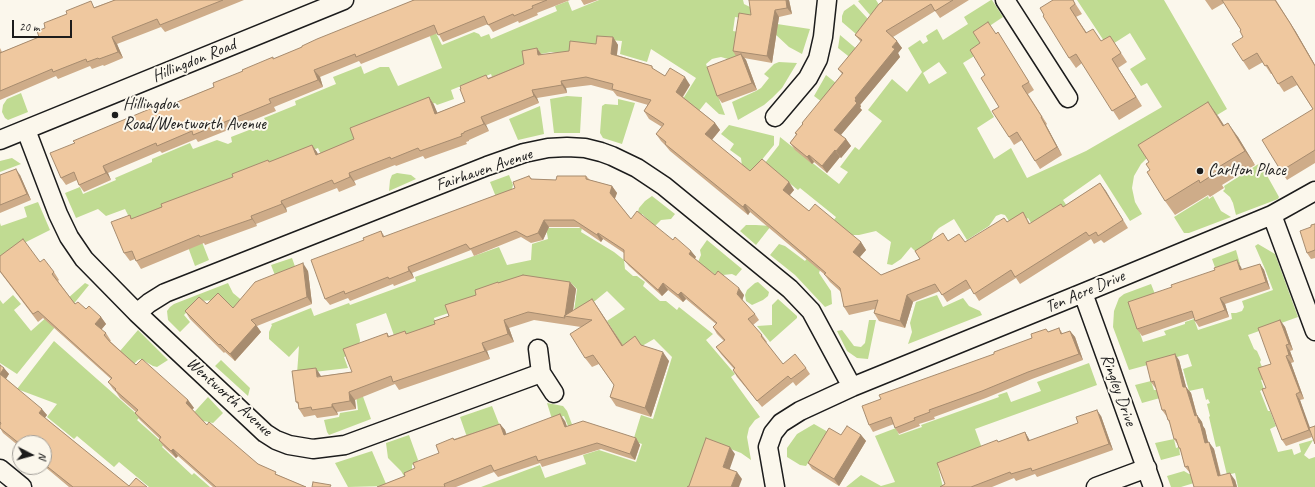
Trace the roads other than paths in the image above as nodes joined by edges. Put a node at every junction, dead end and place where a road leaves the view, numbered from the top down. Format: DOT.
graph roads {
  1 [pos="344,0"];
  2 [pos="827,0"];
  3 [pos="1005,0"];
  4 [pos="1068,98"];
  5 [pos="775,118"];
  6 [pos="26,130"];
  7 [pos="0,140"];
  8 [pos="1315,191"];
  9 [pos="1272,214"];
  10 [pos="1083,293"];
  11 [pos="137,313"];
  12 [pos="1315,331"];
  13 [pos="538,350"];
  14 [pos="541,373"];
  15 [pos="852,387"];
  16 [pos="554,393"];
  17 [pos="1146,468"];
  18 [pos="0,469"];
  19 [pos="22,487"];
  20 [pos="775,487"];
  21 [pos="1096,487"];
  22 [pos="1154,487"];
  1 -- 6 [label="street, Hillingdon Road"];
  2 -- 5 [label="street"];
  3 -- 4 [label="street"];
  6 -- 7 [label="street, Hillingdon Road"];
  6 -- 11 [label="street, Wentworth Avenue"];
  8 -- 9 [label="street, Ten Acre Drive"];
  9 -- 10 [label="street, Ten Acre Drive"];
  9 -- 12 [label="street"];
  10 -- 15 [label="street, Ten Acre Drive"];
  10 -- 17 [label="street, Ringley Drive"];
  11 -- 14 [label="street, Wentworth Avenue"];
  11 -- 15 [label="street, Fairhaven Avenue"];
  13 -- 14 [label="street"];
  14 -- 16 [label="street"];
  15 -- 20 [label="street, Ten Acre Drive"];
  17 -- 21 [label="street"];
  17 -- 22 [label="street, Ringley Drive"];
  18 -- 19 [label="street"];
}
